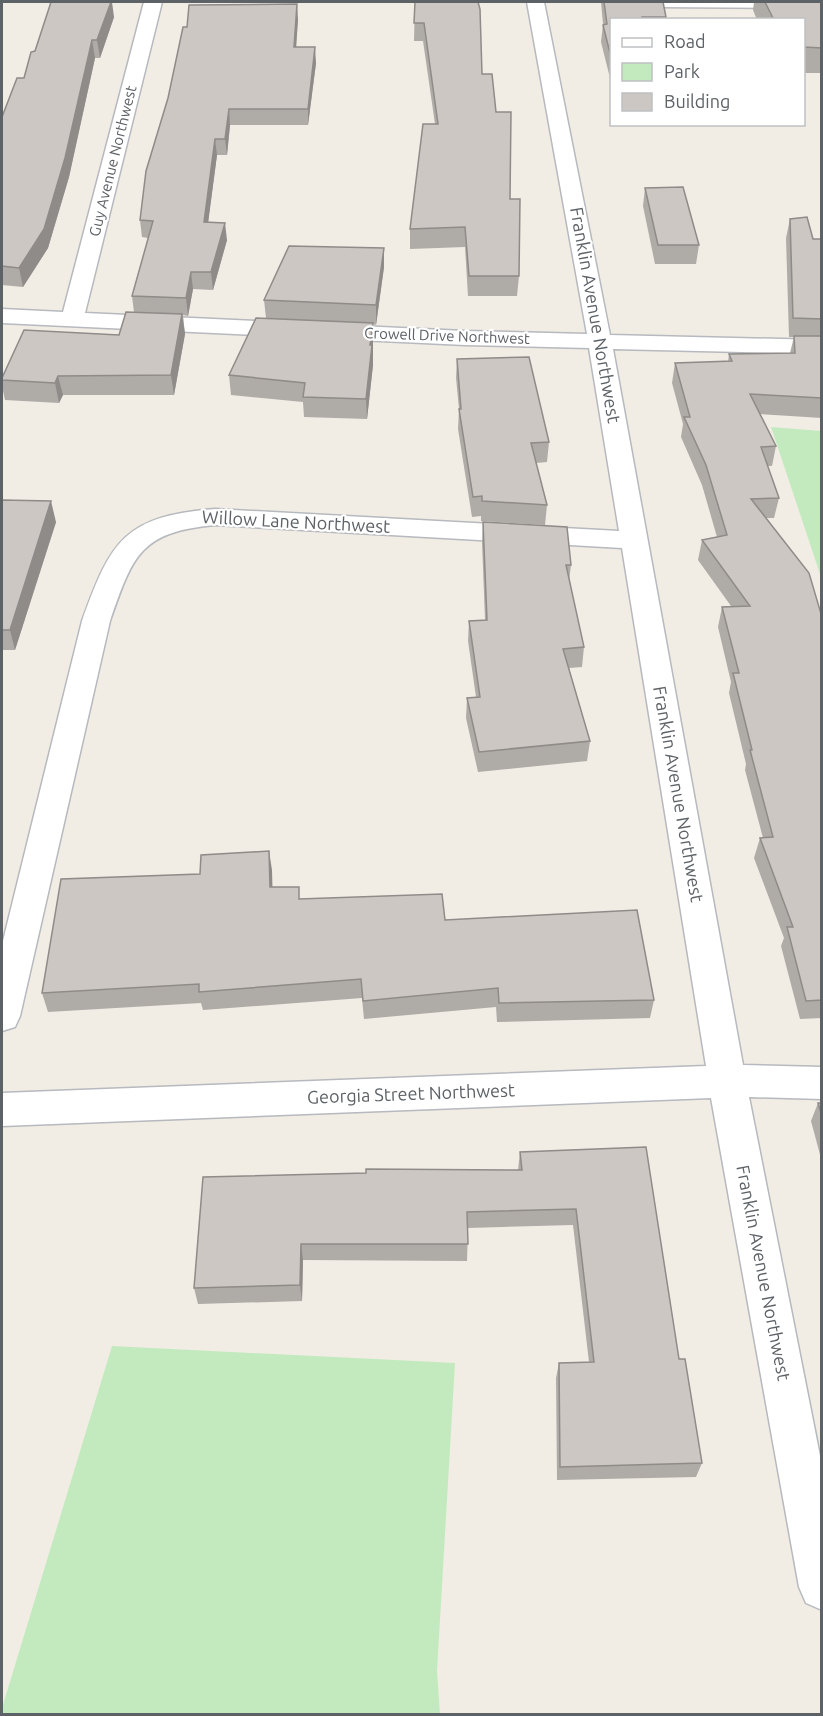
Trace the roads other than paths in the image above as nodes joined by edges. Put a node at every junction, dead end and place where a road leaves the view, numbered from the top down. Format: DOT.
graph roads {
  1 [pos="153,2"];
  2 [pos="536,2"];
  3 [pos="658,2"];
  4 [pos="822,3"];
  5 [pos="2,316"];
  6 [pos="72,320"];
  7 [pos="600,341"];
  8 [pos="822,346"];
  9 [pos="634,540"];
  10 [pos="2,1016"];
  11 [pos="727,1082"];
  12 [pos="822,1083"];
  13 [pos="2,1110"];
  14 [pos="822,1587"];
  1 -- 6 [label="street, Guy Avenue Northwest"];
  2 -- 7 [label="street, Franklin Avenue Northwest"];
  3 -- 4 [label="street"];
  5 -- 6 [label="street, Crowell Drive Northwest"];
  6 -- 7 [label="street, Crowell Drive Northwest"];
  7 -- 8 [label="street, Crowell Drive Northwest"];
  7 -- 9 [label="street, Franklin Avenue Northwest"];
  9 -- 10 [label="street, Willow Lane Northwest"];
  9 -- 11 [label="street, Franklin Avenue Northwest"];
  11 -- 12 [label="street, Georgia Street Northwest"];
  11 -- 13 [label="street, Georgia Street Northwest"];
  11 -- 14 [label="street, Franklin Avenue Northwest"];
}
